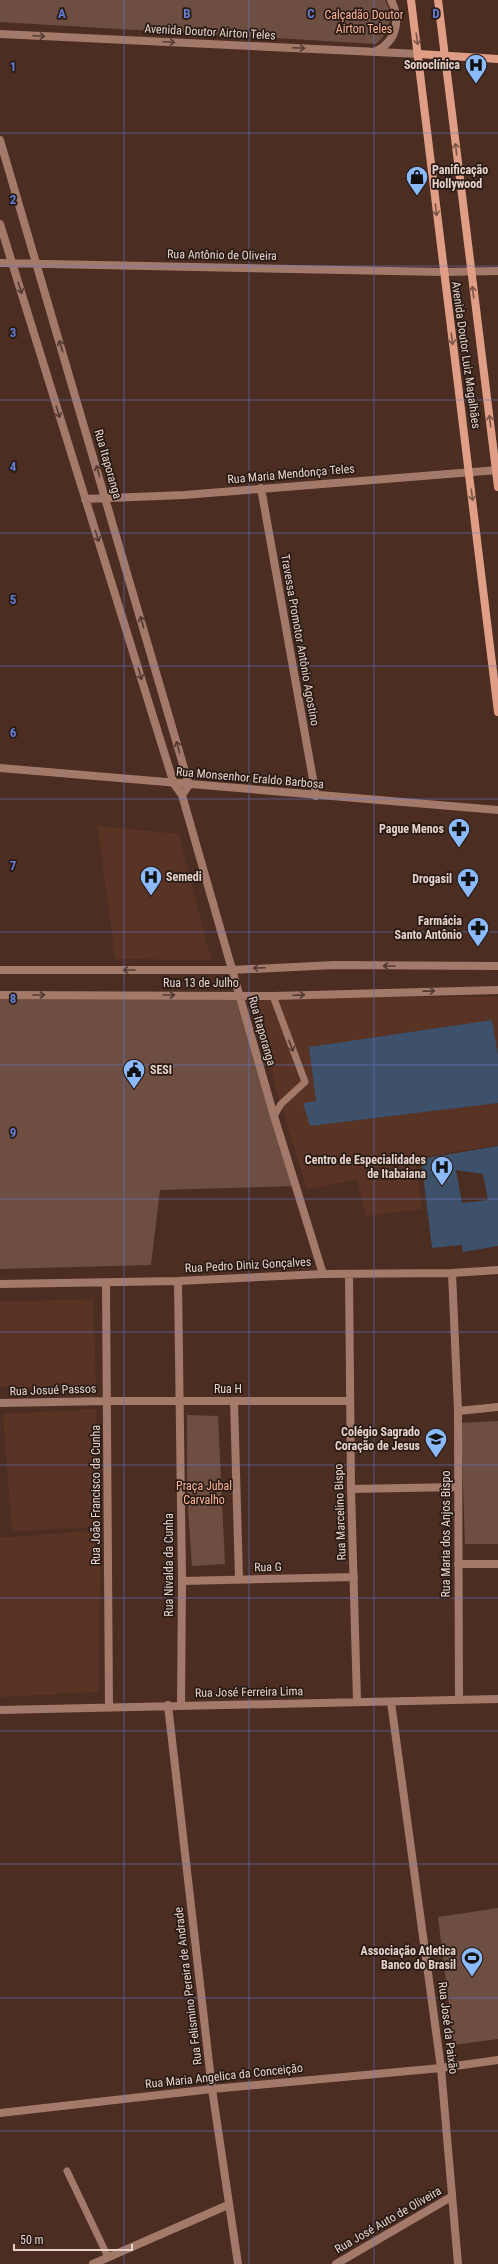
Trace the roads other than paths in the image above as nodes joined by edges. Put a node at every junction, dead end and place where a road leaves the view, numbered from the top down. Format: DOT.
graph roads {
  1 [pos="391,0"];
  2 [pos="411,0"];
  3 [pos="438,0"];
  4 [pos="0,34"];
  5 [pos="375,52"];
  6 [pos="419,54"];
  7 [pos="444,55"];
  8 [pos="498,59"];
  9 [pos="0,140"];
  10 [pos="0,224"];
  11 [pos="0,263"];
  12 [pos="12,263"];
  13 [pos="37,263"];
  14 [pos="471,271"];
  15 [pos="498,271"];
  16 [pos="443,272"];
  17 [pos="497,470"];
  18 [pos="470,472"];
  19 [pos="498,487"];
  20 [pos="261,488"];
  21 [pos="105,497"];
  22 [pos="85,499"];
  23 [pos="498,712"];
  24 [pos="0,768"];
  25 [pos="174,784"];
  26 [pos="189,785"];
  27 [pos="182,795"];
  28 [pos="316,796"];
  29 [pos="498,810"];
  30 [pos="498,966"];
  31 [pos="0,970"];
  32 [pos="231,970"];
  33 [pos="498,990"];
  34 [pos="0,995"];
  35 [pos="239,995"];
  36 [pos="273,996"];
  37 [pos="274,1116"];
  38 [pos="498,1270"];
  39 [pos="452,1273"];
  40 [pos="323,1274"];
  41 [pos="349,1274"];
  42 [pos="178,1281"];
  43 [pos="106,1283"];
  44 [pos="0,1284"];
  45 [pos="107,1400"];
  46 [pos="180,1400"];
  47 [pos="349,1400"];
  48 [pos="234,1401"];
  49 [pos="0,1404"];
  50 [pos="498,1407"];
  51 [pos="458,1411"];
  52 [pos="458,1487"];
  53 [pos="351,1489"];
  54 [pos="458,1564"];
  55 [pos="498,1564"];
  56 [pos="354,1577"];
  57 [pos="239,1579"];
  58 [pos="182,1581"];
  59 [pos="498,1699"];
  60 [pos="459,1700"];
  61 [pos="357,1701"];
  62 [pos="391,1702"];
  63 [pos="168,1705"];
  64 [pos="181,1705"];
  65 [pos="109,1708"];
  66 [pos="0,1710"];
  67 [pos="498,2060"];
  68 [pos="441,2068"];
  69 [pos="212,2088"];
  70 [pos="0,2113"];
  71 [pos="67,2171"];
  72 [pos="451,2196"];
  73 [pos="228,2205"];
  74 [pos="108,2257"];
  75 [pos="93,2264"];
  76 [pos="238,2264"];
  77 [pos="336,2264"];
  78 [pos="458,2264"];
  1 -- 5 [label="street"];
  2 -- 6 [label="street, Avenida Doutor Luiz Magalhães, one-way"];
  3 -- 7 [label="street, Avenida Doutor Luiz Magalhães"];
  4 -- 5 [label="street, Avenida Doutor Airton Teles, one-way"];
  5 -- 6 [label="street, Avenida Doutor Airton Teles"];
  6 -- 7 [label="street"];
  6 -- 16 [label="street, Avenida Doutor Luiz Magalhães, one-way"];
  7 -- 8 [label="street"];
  14 -- 7 [label="street, Avenida Doutor Luiz Magalhães, one-way"];
  9 -- 13 [label="street, Rua Itaporanga"];
  10 -- 12 [label="street, Rua Itaporanga"];
  11 -- 12 [label="street, Rua Antônio de Oliveira"];
  12 -- 13 [label="street, Rua Antônio de Oliveira"];
  12 -- 22 [label="street, Rua Itaporanga, one-way"];
  13 -- 16 [label="street, Rua Antônio de Oliveira"];
  21 -- 13 [label="street, Rua Itaporanga, one-way"];
  14 -- 15 [label="street, Rua Antônio de Oliveira"];
  14 -- 16 [label="street, Rua Antônio de Oliveira"];
  17 -- 14 [label="street, Avenida Doutor Luiz Magalhães, one-way"];
  16 -- 18 [label="street, Avenida Doutor Luiz Magalhães, one-way"];
  17 -- 18 [label="street, Rua Maria Mendonça Teles"];
  17 -- 19 [label="street, Avenida Doutor Luiz Magalhães"];
  18 -- 20 [label="street, Rua Maria Mendonça Teles"];
  18 -- 23 [label="street, Avenida Doutor Luiz Magalhães, one-way"];
  20 -- 21 [label="street, Rua Maria Mendonça Teles"];
  20 -- 28 [label="street, Travessa Promotor Antônio Agostino"];
  21 -- 22 [label="street, Rua Maria Mendonça Teles"];
  26 -- 21 [label="street, Rua Itaporanga, one-way"];
  22 -- 25 [label="street, Rua Itaporanga, one-way"];
  24 -- 25 [label="street, Rua Monsenhor Eraldo Barbosa"];
  25 -- 26 [label="street, Rua Monsenhor Eraldo Barbosa"];
  25 -- 27 [label="street, Rua Itaporanga"];
  26 -- 27 [label="street"];
  26 -- 28 [label="street, Rua Monsenhor Eraldo Barbosa"];
  27 -- 32 [label="street, Rua Itaporanga"];
  28 -- 29 [label="street, Rua Monsenhor Eraldo Barbosa"];
  30 -- 32 [label="street, Rua 13 de Julho, one-way"];
  32 -- 31 [label="street, Rua 13 de Julho, one-way"];
  32 -- 35 [label="street, Rua Itaporanga"];
  36 -- 33 [label="street, Rua 13 de Julho, one-way"];
  34 -- 35 [label="street, Rua 13 de Julho, one-way"];
  35 -- 36 [label="street, Rua 13 de Julho"];
  35 -- 37 [label="street, Rua Itaporanga"];
  36 -- 37 [label="lane, one-way"];
  37 -- 40 [label="street, Rua Itaporanga"];
  38 -- 39 [label="street, Rua Pedro Diniz Gonçalves"];
  39 -- 41 [label="street, Rua Pedro Diniz Gonçalves"];
  39 -- 51 [label="street, Rua Maria dos Anjos Bispo"];
  40 -- 41 [label="street, Rua Pedro Diniz Gonçalves"];
  40 -- 42 [label="street, Rua Pedro Diniz Gonçalves"];
  41 -- 47 [label="street, Rua Marcelino Bispo"];
  42 -- 43 [label="street, Rua Pedro Diniz Gonçalves"];
  42 -- 46 [label="street, Rua Nivalda da Cunha"];
  43 -- 44 [label="street, Rua Pedro Diniz Gonçalves"];
  43 -- 45 [label="street, Rua João Francisco da Cunha"];
  45 -- 46 [label="street, Rua H"];
  45 -- 49 [label="street, Rua Josué Passos"];
  45 -- 65 [label="street, Rua João Francisco da Cunha"];
  46 -- 48 [label="street, Rua H"];
  46 -- 58 [label="street, Rua Nivalda da Cunha"];
  47 -- 48 [label="street, Rua H"];
  47 -- 53 [label="street, Rua Marcelino Bispo"];
  48 -- 57 [label="street"];
  50 -- 51 [label="street"];
  51 -- 52 [label="street, Rua Maria dos Anjos Bispo"];
  52 -- 53 [label="street"];
  52 -- 54 [label="street, Rua Maria dos Anjos Bispo"];
  53 -- 56 [label="street, Rua Marcelino Bispo"];
  54 -- 55 [label="street"];
  54 -- 60 [label="street, Rua Maria dos Anjos Bispo"];
  56 -- 57 [label="street, Rua G"];
  56 -- 61 [label="street, Rua Marcelino Bispo"];
  57 -- 58 [label="street, Rua G"];
  58 -- 64 [label="street, Rua Nivalda da Cunha"];
  59 -- 60 [label="street, Rua José Ferreira Lima"];
  60 -- 62 [label="street, Rua José Ferreira Lima"];
  61 -- 62 [label="street, Rua José Ferreira Lima"];
  61 -- 64 [label="street, Rua José Ferreira Lima"];
  62 -- 68 [label="street, Rua José da Paixão"];
  63 -- 64 [label="street, Rua José Ferreira Lima"];
  63 -- 65 [label="street, Rua José Ferreira Lima"];
  63 -- 69 [label="street, Rua Felismino Pereira de Andrade"];
  65 -- 66 [label="street, Rua José Ferreira Lima"];
  67 -- 68 [label="street, Rua Maria Angelica da Conceição"];
  68 -- 69 [label="street, Rua Maria Angelica da Conceição"];
  68 -- 72 [label="street, Rua José da Paixão"];
  69 -- 70 [label="street, Rua Maria Angelica da Conceição"];
  69 -- 73 [label="street, Rua Felismino Pereira de Andrade"];
  71 -- 74 [label="lane"];
  72 -- 77 [label="street, Rua José Auto de Oliveira"];
  72 -- 78 [label="street, Rua José da Paixão"];
  73 -- 74 [label="street"];
  73 -- 76 [label="street, Rua Felismino Pereira de Andrade"];
  74 -- 75 [label="street"];
}
